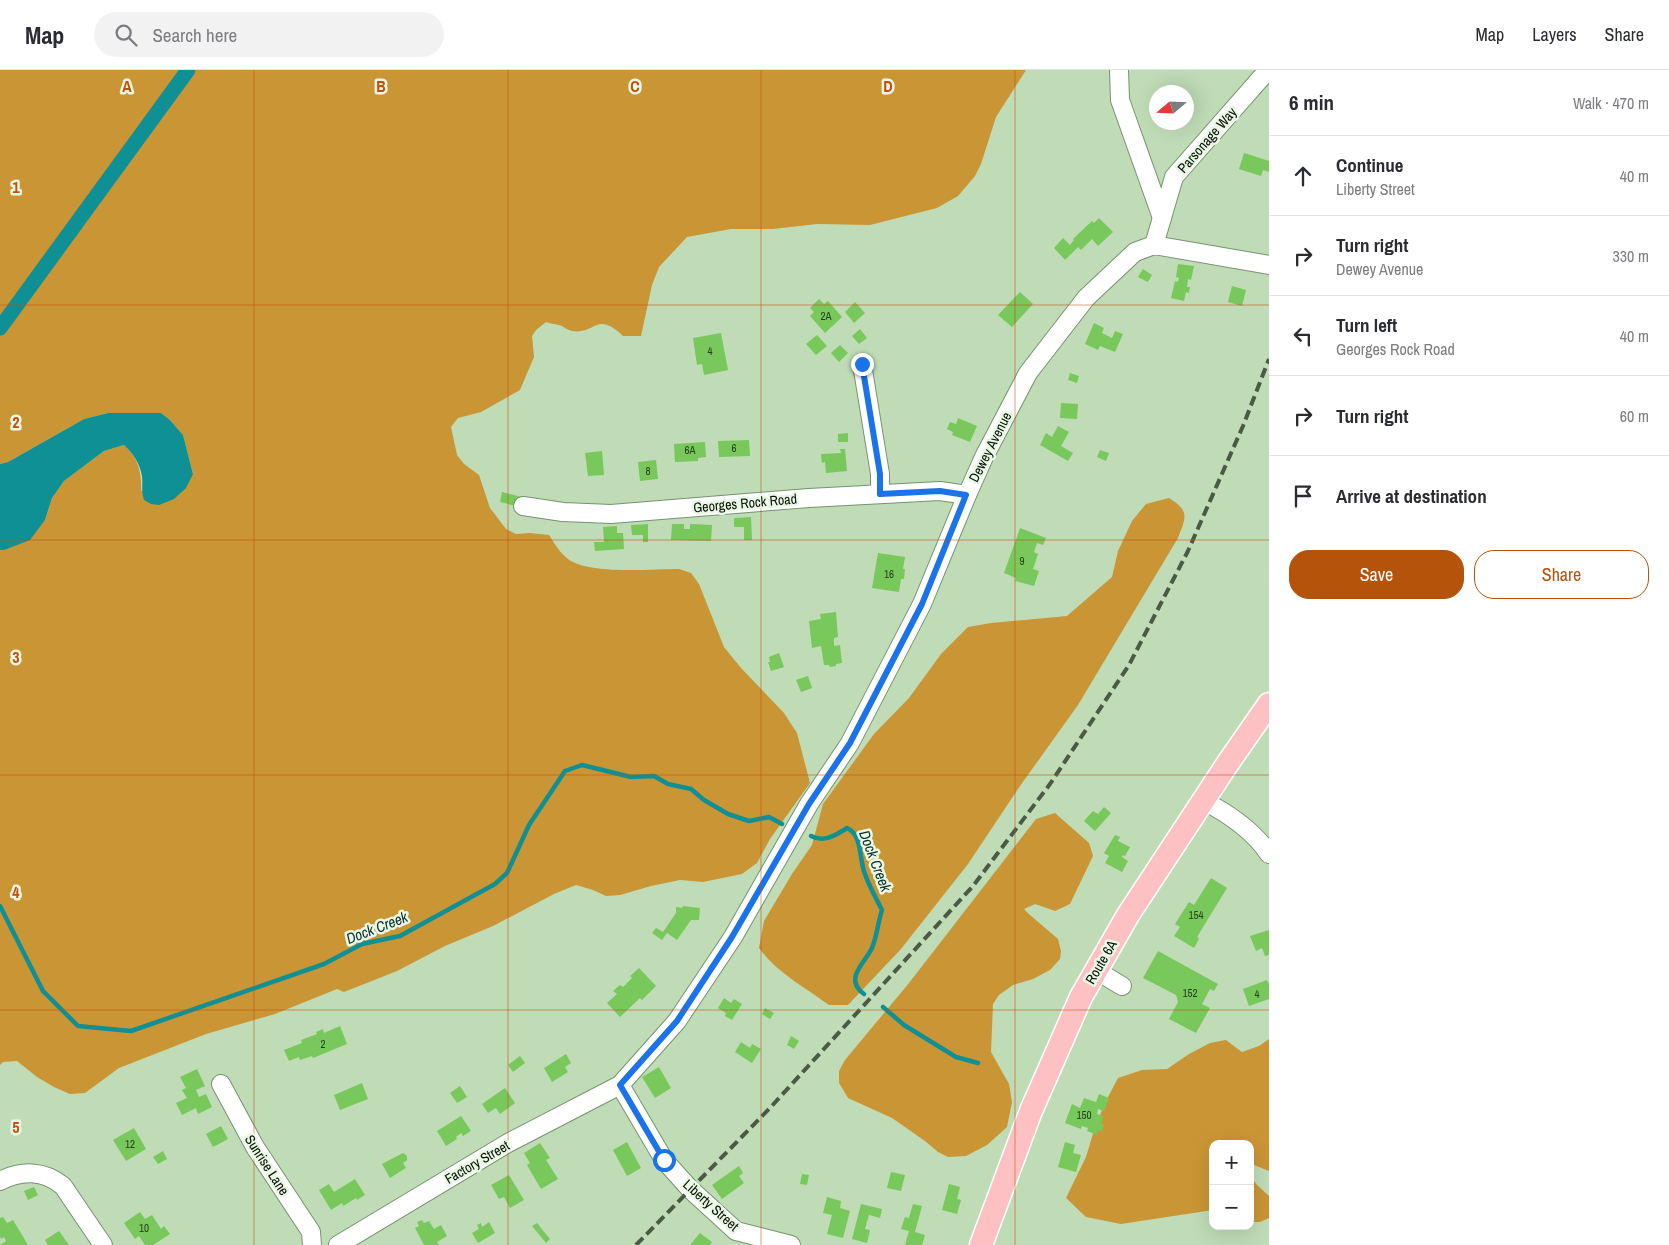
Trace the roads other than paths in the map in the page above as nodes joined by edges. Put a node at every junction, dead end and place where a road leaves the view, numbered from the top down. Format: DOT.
graph roads {
  1 [pos="1119,70"];
  2 [pos="1268,70"];
  3 [pos="1162,218"];
  4 [pos="1154,245"];
  5 [pos="1269,265"];
  6 [pos="862,364"];
  7 [pos="880,494"];
  8 [pos="966,495"];
  9 [pos="523,506"];
  10 [pos="1269,704"];
  11 [pos="1204,801"];
  12 [pos="1269,854"];
  13 [pos="1097,971"];
  14 [pos="1122,986"];
  15 [pos="221,1084"];
  16 [pos="620,1085"];
  17 [pos="0,1180"];
  18 [pos="103,1245"];
  19 [pos="312,1245"];
  20 [pos="338,1245"];
  21 [pos="791,1245"];
  22 [pos="981,1245"];
  1 -- 3 [label="street"];
  2 -- 3 [label="street, Parsonage Way"];
  3 -- 4 [label="street, Parsonage Way"];
  4 -- 5 [label="street"];
  4 -- 8 [label="street, Dewey Avenue"];
  6 -- 7 [label="street"];
  7 -- 8 [label="street, Georges Rock Road"];
  7 -- 9 [label="street, Georges Rock Road"];
  8 -- 16 [label="street, Dewey Avenue"];
  10 -- 11 [label="main road, Route 6A"];
  11 -- 12 [label="street"];
  11 -- 13 [label="main road, Route 6A"];
  13 -- 14 [label="street"];
  13 -- 22 [label="main road, Route 6A"];
  15 -- 19 [label="street, Sunrise Lane"];
  16 -- 20 [label="street, Factory Street"];
  16 -- 21 [label="street, Liberty Street"];
  17 -- 18 [label="street"];
}
